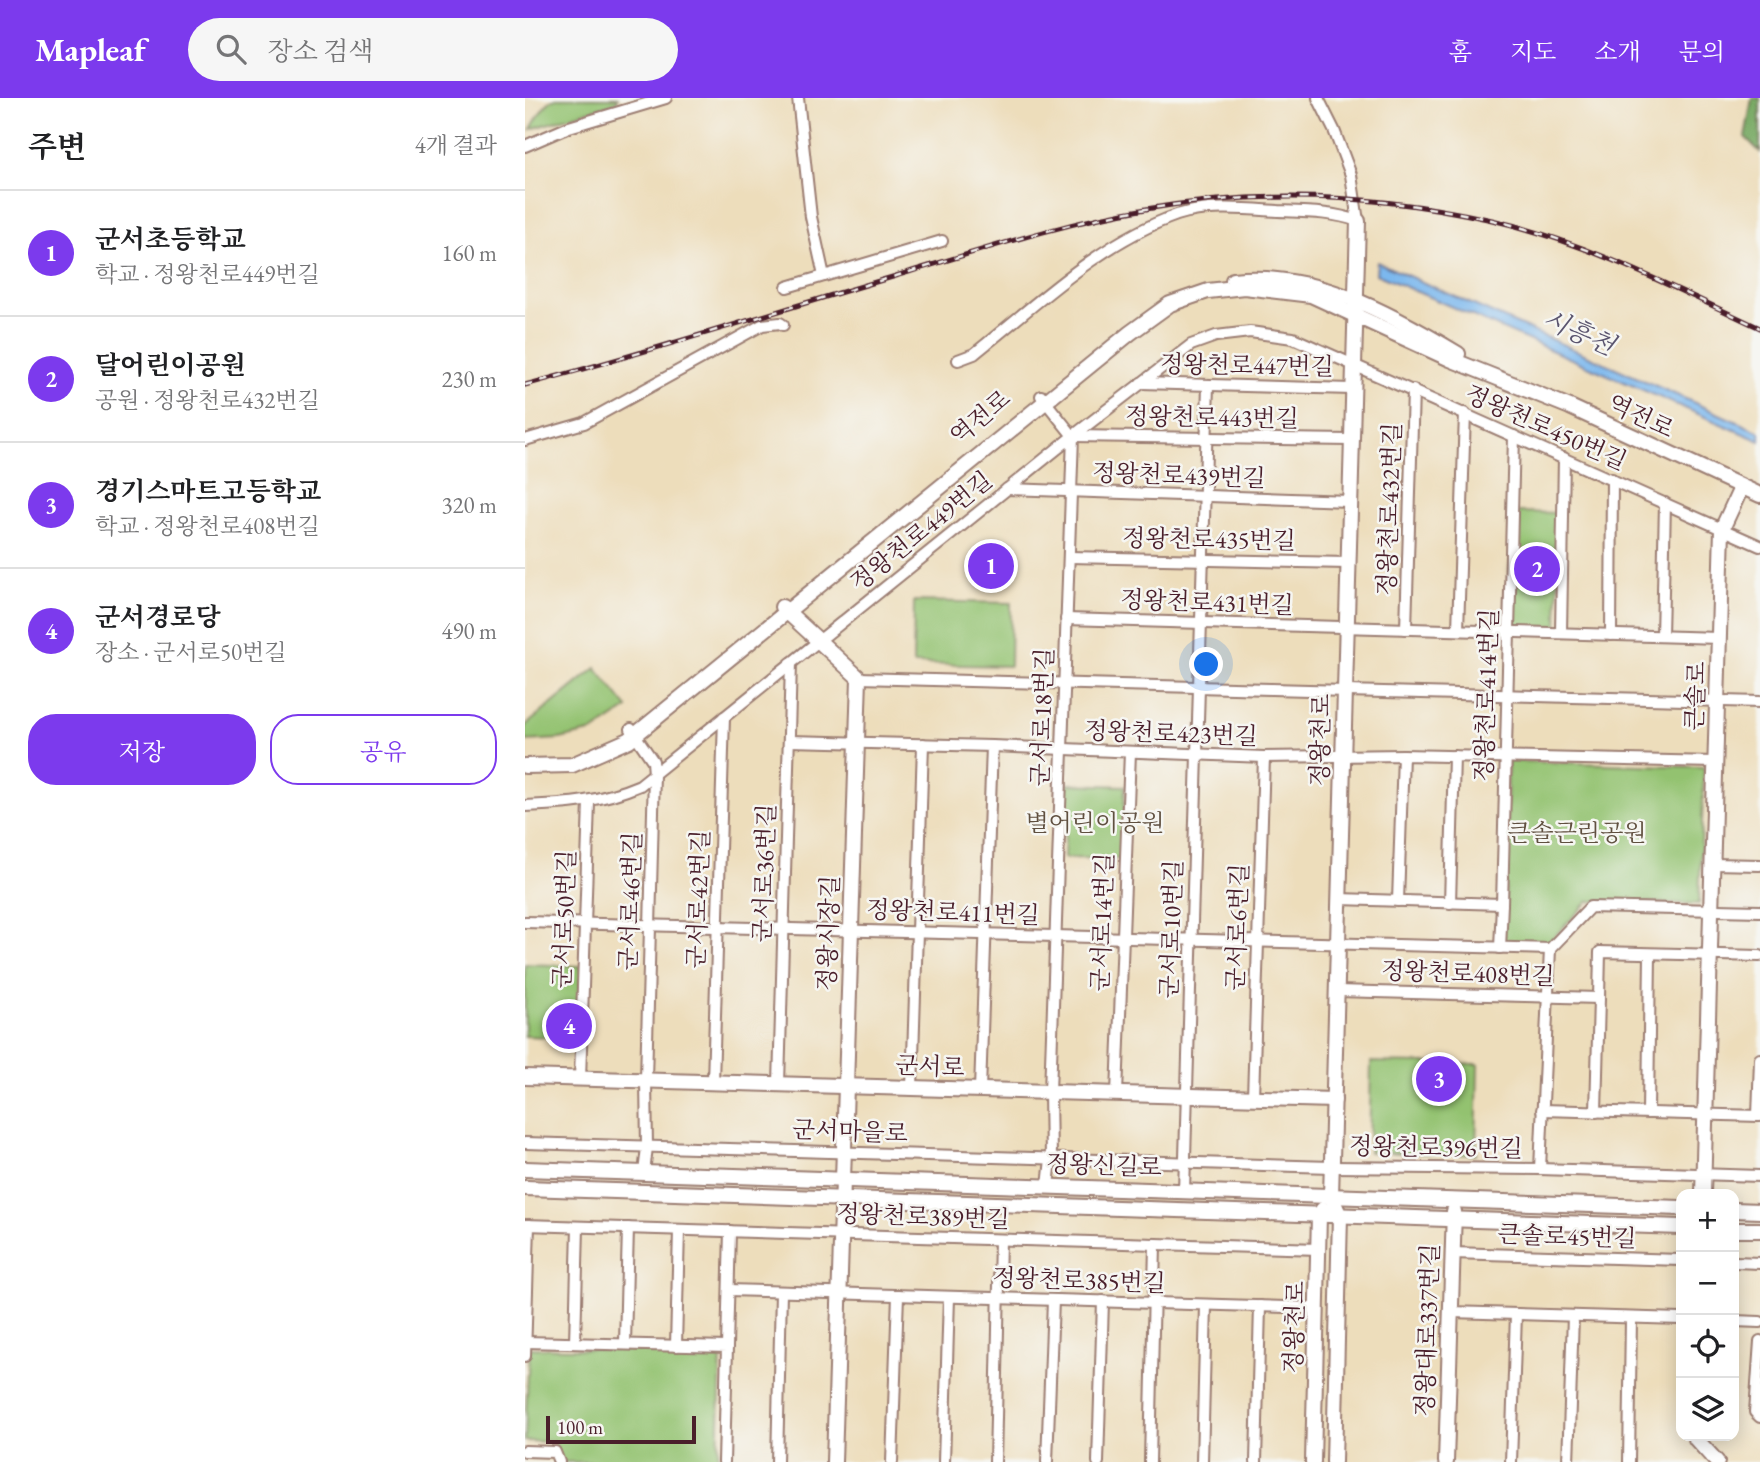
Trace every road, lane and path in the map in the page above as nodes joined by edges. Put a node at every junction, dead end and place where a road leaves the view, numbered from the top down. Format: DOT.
graph roads {
  1 [pos="666,98"];
  2 [pos="798,98"];
  3 [pos="1318,98"];
  4 [pos="525,146"];
  5 [pos="1358,221"];
  6 [pos="942,241"];
  7 [pos="824,276"];
  8 [pos="787,288"];
  9 [pos="1355,301"];
  10 [pos="783,325"];
  11 [pos="958,360"];
  12 [pos="1353,363"];
  13 [pos="1141,383"];
  14 [pos="1208,385"];
  15 [pos="1352,389"];
  16 [pos="1413,390"];
  17 [pos="1044,399"];
  18 [pos="1465,413"];
  19 [pos="1073,436"];
  20 [pos="1514,436"];
  21 [pos="1206,438"];
  22 [pos="525,440"];
  23 [pos="1351,440"];
  24 [pos="1564,458"];
  25 [pos="1612,480"];
  26 [pos="1741,488"];
  27 [pos="1007,489"];
  28 [pos="1071,492"];
  29 [pos="1760,495"];
  30 [pos="1205,496"];
  31 [pos="1349,501"];
  32 [pos="1665,503"];
  33 [pos="1722,529"];
  34 [pos="1760,546"];
  35 [pos="1069,557"];
  36 [pos="1203,560"];
  37 [pos="1348,564"];
  38 [pos="785,609"];
  39 [pos="1066,619"];
  40 [pos="1201,623"];
  41 [pos="1346,627"];
  42 [pos="1406,629"];
  43 [pos="1458,631"];
  44 [pos="1509,632"];
  45 [pos="1561,634"];
  46 [pos="1611,635"];
  47 [pos="1662,636"];
  48 [pos="1719,638"];
  49 [pos="819,641"];
  50 [pos="791,663"];
  51 [pos="859,678"];
  52 [pos="1064,683"];
  53 [pos="1199,687"];
  54 [pos="1345,691"];
  55 [pos="1507,695"];
  56 [pos="1717,701"];
  57 [pos="1760,702"];
  58 [pos="724,717"];
  59 [pos="633,732"];
  60 [pos="789,741"];
  61 [pos="856,743"];
  62 [pos="923,744"];
  63 [pos="992,746"];
  64 [pos="1062,750"];
  65 [pos="1130,752"];
  66 [pos="1198,755"];
  67 [pos="1403,755"];
  68 [pos="1454,756"];
  69 [pos="1264,757"];
  70 [pos="1343,757"];
  71 [pos="1506,757"];
  72 [pos="525,758"];
  73 [pos="1715,762"];
  74 [pos="525,766"];
  75 [pos="654,774"];
  76 [pos="589,802"];
  77 [pos="525,806"];
  78 [pos="1712,864"];
  79 [pos="1760,865"];
  80 [pos="1339,899"];
  81 [pos="1398,901"];
  82 [pos="1450,903"];
  83 [pos="1502,904"];
  84 [pos="1711,910"];
  85 [pos="1760,911"];
  86 [pos="525,922"];
  87 [pos="585,923"];
  88 [pos="650,925"];
  89 [pos="718,927"];
  90 [pos="783,929"];
  91 [pos="851,930"];
  92 [pos="917,932"];
  93 [pos="986,934"];
  94 [pos="1056,936"];
  95 [pos="1123,938"];
  96 [pos="1192,940"];
  97 [pos="1257,942"];
  98 [pos="1338,943"];
  99 [pos="1500,948"];
  100 [pos="1550,949"];
  101 [pos="1650,954"];
  102 [pos="1710,955"];
  103 [pos="1760,956"];
  104 [pos="1337,991"];
  105 [pos="1548,996"];
  106 [pos="1598,998"];
  107 [pos="1760,1059"];
  108 [pos="525,1077"];
  109 [pos="580,1079"];
  110 [pos="646,1080"];
  111 [pos="713,1082"];
  112 [pos="779,1084"];
  113 [pos="846,1086"];
  114 [pos="912,1088"];
  115 [pos="980,1090"];
  116 [pos="1051,1092"];
  117 [pos="1117,1094"];
  118 [pos="1187,1096"];
  119 [pos="1253,1097"];
  120 [pos="1334,1100"];
  121 [pos="1542,1110"];
  122 [pos="1596,1112"];
  123 [pos="1648,1113"];
  124 [pos="1705,1115"];
  125 [pos="1759,1116"];
  126 [pos="525,1143"];
  127 [pos="647,1147"];
  128 [pos="843,1152"];
  129 [pos="1051,1159"];
  130 [pos="1185,1163"];
  131 [pos="1332,1167"];
  132 [pos="525,1169"];
  133 [pos="1540,1169"];
  134 [pos="644,1173"];
  135 [pos="1703,1174"];
  136 [pos="1760,1176"];
  137 [pos="843,1179"];
  138 [pos="1048,1186"];
  139 [pos="525,1188"];
  140 [pos="1703,1189"];
  141 [pos="1184,1191"];
  142 [pos="1331,1196"];
  143 [pos="842,1199"];
  144 [pos="1454,1199"];
  145 [pos="1676,1208"];
  146 [pos="1739,1210"];
  147 [pos="1760,1211"];
  148 [pos="1319,1215"];
  149 [pos="1340,1216"];
  150 [pos="1453,1219"];
  151 [pos="527,1225"];
  152 [pos="578,1227"];
  153 [pos="1676,1227"];
  154 [pos="628,1228"];
  155 [pos="679,1230"];
  156 [pos="1739,1230"];
  157 [pos="1760,1230"];
  158 [pos="730,1231"];
  159 [pos="841,1235"];
  160 [pos="1000,1240"];
  161 [pos="1155,1244"];
  162 [pos="1319,1249"];
  163 [pos="1452,1253"];
  164 [pos="1676,1260"];
  165 [pos="1739,1262"];
  166 [pos="1760,1262"];
  167 [pos="526,1284"];
  168 [pos="729,1290"];
  169 [pos="781,1292"];
  170 [pos="839,1293"];
  171 [pos="898,1295"];
  172 [pos="949,1297"];
  173 [pos="999,1298"];
  174 [pos="1053,1300"];
  175 [pos="1103,1301"];
  176 [pos="1154,1303"];
  177 [pos="1206,1304"];
  178 [pos="1260,1306"];
  179 [pos="1317,1308"];
  180 [pos="1451,1312"];
  181 [pos="1516,1314"];
  182 [pos="1573,1316"];
  183 [pos="1632,1318"];
  184 [pos="1676,1319"];
  185 [pos="1739,1321"];
  186 [pos="1760,1321"];
  187 [pos="1760,1341"];
  188 [pos="526,1342"];
  189 [pos="575,1343"];
  190 [pos="625,1344"];
  191 [pos="676,1346"];
  192 [pos="727,1347"];
  193 [pos="525,1356"];
  194 [pos="1760,1417"];
  195 [pos="1698,1441"];
  196 [pos="525,1451"];
  197 [pos="559,1462"];
  198 [pos="724,1462"];
  199 [pos="777,1462"];
  200 [pos="834,1462"];
  201 [pos="892,1462"];
  202 [pos="944,1462"];
  203 [pos="995,1462"];
  204 [pos="1047,1462"];
  205 [pos="1098,1462"];
  206 [pos="1150,1462"];
  207 [pos="1202,1462"];
  208 [pos="1256,1462"];
  209 [pos="1313,1462"];
  210 [pos="1334,1462"];
  211 [pos="1446,1462"];
  212 [pos="1511,1462"];
  213 [pos="1568,1462"];
  214 [pos="1629,1462"];
  215 [pos="1717,1462"];
  1 -- 4 [label="street"];
  2 -- 7 [label="street"];
  3 -- 5 [label="street"];
  5 -- 9 [label="street, 정왕천로"];
  5 -- 11 [label="street"];
  6 -- 7 [label="street"];
  7 -- 8 [label="street"];
  9 -- 12 [label="street, 정왕천로"];
  9 -- 17 [label="street, 역전로"];
  9 -- 26 [label="street, 역전로"];
  10 -- 22 [label="street"];
  12 -- 13 [label="street, 정왕천로449번길"];
  12 -- 15 [label="street, 정왕천로"];
  12 -- 16 [label="street, 정왕천로450번길"];
  13 -- 14 [label="street, 정왕천로447번길"];
  13 -- 19 [label="street, 정왕천로449번길"];
  14 -- 15 [label="street, 정왕천로447번길"];
  14 -- 21 [label="street, 군서로10번길"];
  15 -- 23 [label="street, 정왕천로"];
  16 -- 18 [label="street, 정왕천로450번길"];
  16 -- 42 [label="street, 정왕천로432번길"];
  17 -- 19 [label="street"];
  17 -- 38 [label="street, 역전로"];
  18 -- 20 [label="street, 정왕천로450번길"];
  18 -- 43 [label="street"];
  19 -- 21 [label="street, 정왕천로443번길"];
  19 -- 27 [label="street, 정왕천로449번길"];
  19 -- 28 [label="street, 군서로18번길"];
  20 -- 24 [label="street, 정왕천로450번길"];
  20 -- 44 [label="street, 정왕천로414번길"];
  21 -- 23 [label="street, 정왕천로443번길"];
  21 -- 30 [label="street, 군서로10번길"];
  23 -- 31 [label="street, 정왕천로"];
  24 -- 25 [label="street, 정왕천로450번길"];
  24 -- 45 [label="street"];
  25 -- 32 [label="street, 정왕천로450번길"];
  25 -- 46 [label="street"];
  26 -- 29 [label="street, 역전로"];
  26 -- 33 [label="street, 큰솔로"];
  27 -- 28 [label="street, 정왕천로439번길"];
  27 -- 49 [label="street, 정왕천로449번길"];
  28 -- 30 [label="street, 정왕천로439번길"];
  28 -- 35 [label="street, 군서로18번길"];
  30 -- 31 [label="street, 정왕천로439번길"];
  30 -- 36 [label="street, 군서로10번길"];
  31 -- 37 [label="street, 정왕천로"];
  32 -- 33 [label="street, 정왕천로450번길"];
  32 -- 47 [label="street"];
  33 -- 34 [label="street, 정왕천로450번길"];
  33 -- 48 [label="street, 큰솔로"];
  35 -- 36 [label="street, 정왕천로435번길"];
  35 -- 39 [label="street, 군서로18번길"];
  36 -- 37 [label="street, 정왕천로435번길"];
  36 -- 40 [label="street, 군서로10번길"];
  37 -- 41 [label="street, 정왕천로"];
  38 -- 49 [label="street"];
  38 -- 59 [label="street, 역전로"];
  39 -- 40 [label="street, 정왕천로431번길"];
  39 -- 52 [label="street, 군서로18번길"];
  40 -- 41 [label="street, 정왕천로431번길"];
  40 -- 53 [label="street, 군서로10번길"];
  41 -- 42 [label="street, 정왕천로432번길"];
  41 -- 54 [label="street, 정왕천로"];
  42 -- 43 [label="street, 정왕천로432번길"];
  43 -- 44 [label="street, 정왕천로432번길"];
  44 -- 45 [label="street, 정왕천로432번길"];
  44 -- 55 [label="street, 정왕천로414번길"];
  45 -- 46 [label="street, 정왕천로432번길"];
  46 -- 47 [label="street, 정왕천로432번길"];
  47 -- 48 [label="street, 정왕천로432번길"];
  48 -- 56 [label="street, 큰솔로"];
  49 -- 50 [label="street, 정왕천로449번길"];
  49 -- 51 [label="street"];
  50 -- 58 [label="street, 정왕천로449번길"];
  50 -- 60 [label="street, 군서로36번길"];
  51 -- 52 [label="street"];
  51 -- 61 [label="street, 정왕시장길"];
  52 -- 53 [label="street"];
  52 -- 64 [label="street, 군서로18번길"];
  53 -- 54 [label="street"];
  53 -- 66 [label="street, 군서로10번길"];
  54 -- 55 [label="street"];
  54 -- 70 [label="street, 정왕천로"];
  55 -- 56 [label="street"];
  55 -- 71 [label="street, 정왕천로414번길"];
  56 -- 57 [label="street"];
  56 -- 73 [label="street, 큰솔로"];
  58 -- 75 [label="street, 정왕천로449번길"];
  58 -- 89 [label="street, 군서로42번길"];
  59 -- 72 [label="street, 역전로"];
  59 -- 74 [label="street, 역전로"];
  59 -- 75 [label="street, 군서로46번길"];
  60 -- 61 [label="street, 정왕천로423번길"];
  60 -- 90 [label="street, 군서로36번길"];
  61 -- 62 [label="street, 정왕천로423번길"];
  61 -- 91 [label="street, 정왕시장길"];
  62 -- 63 [label="street, 정왕천로423번길"];
  62 -- 92 [label="street"];
  63 -- 64 [label="street, 정왕천로423번길"];
  63 -- 93 [label="street"];
  64 -- 65 [label="street, 정왕천로423번길"];
  64 -- 94 [label="street, 군서로18번길"];
  65 -- 66 [label="street, 정왕천로423번길"];
  65 -- 95 [label="street, 군서로14번길"];
  66 -- 69 [label="street, 정왕천로423번길"];
  66 -- 96 [label="street, 군서로10번길"];
  67 -- 68 [label="street, 정왕천로423번길"];
  67 -- 70 [label="street, 정왕천로423번길"];
  67 -- 81 [label="street"];
  68 -- 71 [label="street, 정왕천로423번길"];
  68 -- 82 [label="street, 정왕천로414번길"];
  69 -- 70 [label="street, 정왕천로423번길"];
  69 -- 97 [label="street, 군서로6번길"];
  70 -- 80 [label="street, 정왕천로"];
  71 -- 73 [label="street, 정왕천로423번길"];
  71 -- 83 [label="street, 정왕천로414번길"];
  73 -- 78 [label="street, 큰솔로"];
  75 -- 76 [label="street, 정왕천로449번길"];
  75 -- 88 [label="street, 군서로46번길"];
  76 -- 77 [label="street, 정왕천로449번길"];
  76 -- 87 [label="street, 군서로50번길"];
  78 -- 79 [label="street"];
  78 -- 84 [label="street, 큰솔로"];
  80 -- 81 [label="street"];
  80 -- 98 [label="street, 정왕천로"];
  81 -- 82 [label="street"];
  82 -- 83 [label="street"];
  83 -- 99 [label="street, 정왕천로414번길"];
  84 -- 85 [label="street"];
  84 -- 100 [label="street"];
  84 -- 102 [label="street, 큰솔로"];
  86 -- 87 [label="street, 정왕천로411번길"];
  87 -- 88 [label="street, 정왕천로411번길"];
  87 -- 109 [label="street, 군서로50번길"];
  88 -- 89 [label="street, 정왕천로411번길"];
  88 -- 110 [label="street, 군서로46번길"];
  89 -- 90 [label="street, 정왕천로411번길"];
  89 -- 111 [label="street, 군서로42번길"];
  90 -- 91 [label="street, 정왕천로411번길"];
  90 -- 112 [label="street, 군서로36번길"];
  91 -- 92 [label="street, 정왕천로411번길"];
  91 -- 113 [label="street, 정왕시장길"];
  92 -- 93 [label="street, 정왕천로411번길"];
  92 -- 114 [label="street"];
  93 -- 94 [label="street, 정왕천로411번길"];
  93 -- 115 [label="street"];
  94 -- 95 [label="street, 정왕천로411번길"];
  94 -- 116 [label="street, 군서로18번길"];
  95 -- 96 [label="street, 정왕천로411번길"];
  95 -- 117 [label="street, 군서로14번길"];
  96 -- 97 [label="street, 정왕천로411번길"];
  96 -- 118 [label="street, 군서로10번길"];
  97 -- 98 [label="street, 정왕천로411번길"];
  97 -- 119 [label="street, 군서로6번길"];
  98 -- 99 [label="street, 정왕천로411번길"];
  98 -- 104 [label="street, 정왕천로"];
  99 -- 100 [label="street, 정왕천로411번길"];
  100 -- 105 [label="street, 정왕천로396번길"];
  101 -- 102 [label="street"];
  101 -- 106 [label="street"];
  101 -- 123 [label="street"];
  102 -- 103 [label="street"];
  102 -- 124 [label="street, 큰솔로"];
  104 -- 105 [label="street, 정왕천로408번길"];
  104 -- 120 [label="street, 정왕천로"];
  105 -- 106 [label="street, 정왕천로408번길"];
  105 -- 121 [label="street, 정왕천로396번길"];
  106 -- 122 [label="street"];
  107 -- 125 [label="street"];
  108 -- 109 [label="street, 군서로"];
  109 -- 110 [label="street, 군서로"];
  110 -- 111 [label="street, 군서로"];
  110 -- 127 [label="street"];
  111 -- 112 [label="street, 군서로"];
  112 -- 113 [label="street, 군서로"];
  113 -- 114 [label="street, 군서로"];
  113 -- 128 [label="street, 정왕시장길"];
  114 -- 115 [label="street, 군서로"];
  115 -- 116 [label="street, 군서로"];
  116 -- 117 [label="street, 군서로"];
  116 -- 129 [label="street"];
  117 -- 118 [label="street, 군서로"];
  118 -- 119 [label="street, 군서로"];
  118 -- 130 [label="street"];
  119 -- 120 [label="street, 군서로"];
  120 -- 131 [label="street, 정왕천로"];
  121 -- 122 [label="street"];
  121 -- 133 [label="street, 정왕천로396번길"];
  122 -- 123 [label="street"];
  123 -- 124 [label="street"];
  124 -- 125 [label="street"];
  124 -- 135 [label="street, 큰솔로"];
  126 -- 127 [label="street, 군서마을로"];
  127 -- 128 [label="street, 군서마을로"];
  127 -- 134 [label="street"];
  128 -- 129 [label="street, 군서마을로"];
  128 -- 137 [label="street, 정왕시장길"];
  129 -- 130 [label="street, 군서마을로"];
  129 -- 138 [label="street"];
  130 -- 131 [label="street, 군서마을로"];
  130 -- 141 [label="street"];
  131 -- 133 [label="street, 정왕천로396번길"];
  131 -- 142 [label="street, 정왕천로"];
  132 -- 134 [label="street, 정왕신길로"];
  133 -- 135 [label="street, 정왕천로396번길"];
  134 -- 137 [label="street, 정왕신길로"];
  135 -- 136 [label="street, 정왕천로396번길"];
  135 -- 140 [label="street, 큰솔로"];
  137 -- 138 [label="street, 정왕신길로"];
  137 -- 143 [label="street, 정왕시장길"];
  138 -- 141 [label="street, 정왕신길로"];
  139 -- 143 [label="street, 정왕신길로"];
  141 -- 142 [label="street, 정왕신길로"];
  142 -- 144 [label="street, 정왕신길로"];
  142 -- 148 [label="street"];
  142 -- 149 [label="street, 정왕천로"];
  143 -- 148 [label="street, 정왕신길로"];
  143 -- 159 [label="street, 정왕시장길"];
  144 -- 145 [label="street, 정왕신길로"];
  144 -- 150 [label="street, 정왕대로337번길"];
  146 -- 147 [label="street"];
  148 -- 149 [label="street, 정왕신길로"];
  148 -- 162 [label="street, 정왕천로"];
  149 -- 150 [label="street, 정왕신길로"];
  149 -- 210 [label="street, 정왕천로"];
  150 -- 153 [label="street, 정왕신길로"];
  150 -- 163 [label="street, 정왕대로337번길"];
  151 -- 152 [label="street, 정왕천로389번길"];
  151 -- 167 [label="street"];
  152 -- 154 [label="street, 정왕천로389번길"];
  152 -- 189 [label="street"];
  154 -- 155 [label="street, 정왕천로389번길"];
  154 -- 190 [label="street"];
  155 -- 158 [label="street, 정왕천로389번길"];
  155 -- 191 [label="street"];
  156 -- 157 [label="street"];
  158 -- 159 [label="street, 정왕천로389번길"];
  158 -- 168 [label="street"];
  159 -- 160 [label="street, 정왕천로389번길"];
  159 -- 170 [label="street, 정왕시장길"];
  160 -- 161 [label="street, 정왕천로389번길"];
  160 -- 173 [label="street"];
  161 -- 162 [label="street, 정왕천로389번길"];
  161 -- 176 [label="street"];
  162 -- 179 [label="street, 정왕천로"];
  163 -- 164 [label="street, 큰솔로45번길"];
  163 -- 180 [label="street, 정왕대로337번길"];
  165 -- 166 [label="street"];
  167 -- 188 [label="street"];
  168 -- 169 [label="street"];
  168 -- 192 [label="street"];
  169 -- 170 [label="street"];
  169 -- 199 [label="street"];
  170 -- 171 [label="street, 정왕천로385번길"];
  170 -- 200 [label="street, 정왕시장길"];
  171 -- 172 [label="street, 정왕천로385번길"];
  171 -- 201 [label="street"];
  172 -- 173 [label="street, 정왕천로385번길"];
  172 -- 202 [label="street"];
  173 -- 174 [label="street, 정왕천로385번길"];
  173 -- 203 [label="street"];
  174 -- 175 [label="street, 정왕천로385번길"];
  174 -- 204 [label="street"];
  175 -- 176 [label="street, 정왕천로385번길"];
  175 -- 205 [label="street"];
  176 -- 177 [label="street, 정왕천로385번길"];
  176 -- 206 [label="street"];
  177 -- 178 [label="street, 정왕천로385번길"];
  177 -- 207 [label="street"];
  178 -- 179 [label="street, 정왕천로385번길"];
  178 -- 208 [label="street"];
  179 -- 209 [label="street, 정왕천로"];
  180 -- 181 [label="street"];
  180 -- 211 [label="street, 정왕대로337번길"];
  181 -- 182 [label="street"];
  181 -- 212 [label="street"];
  182 -- 183 [label="street"];
  182 -- 213 [label="street"];
  183 -- 184 [label="street"];
  183 -- 214 [label="street"];
  185 -- 186 [label="street"];
  187 -- 194 [label="street"];
  188 -- 189 [label="street"];
  188 -- 193 [label="street"];
  189 -- 190 [label="street"];
  190 -- 191 [label="street"];
  191 -- 192 [label="street"];
  192 -- 198 [label="street"];
  195 -- 215 [label="street"];
  196 -- 197 [label="street"];
}
